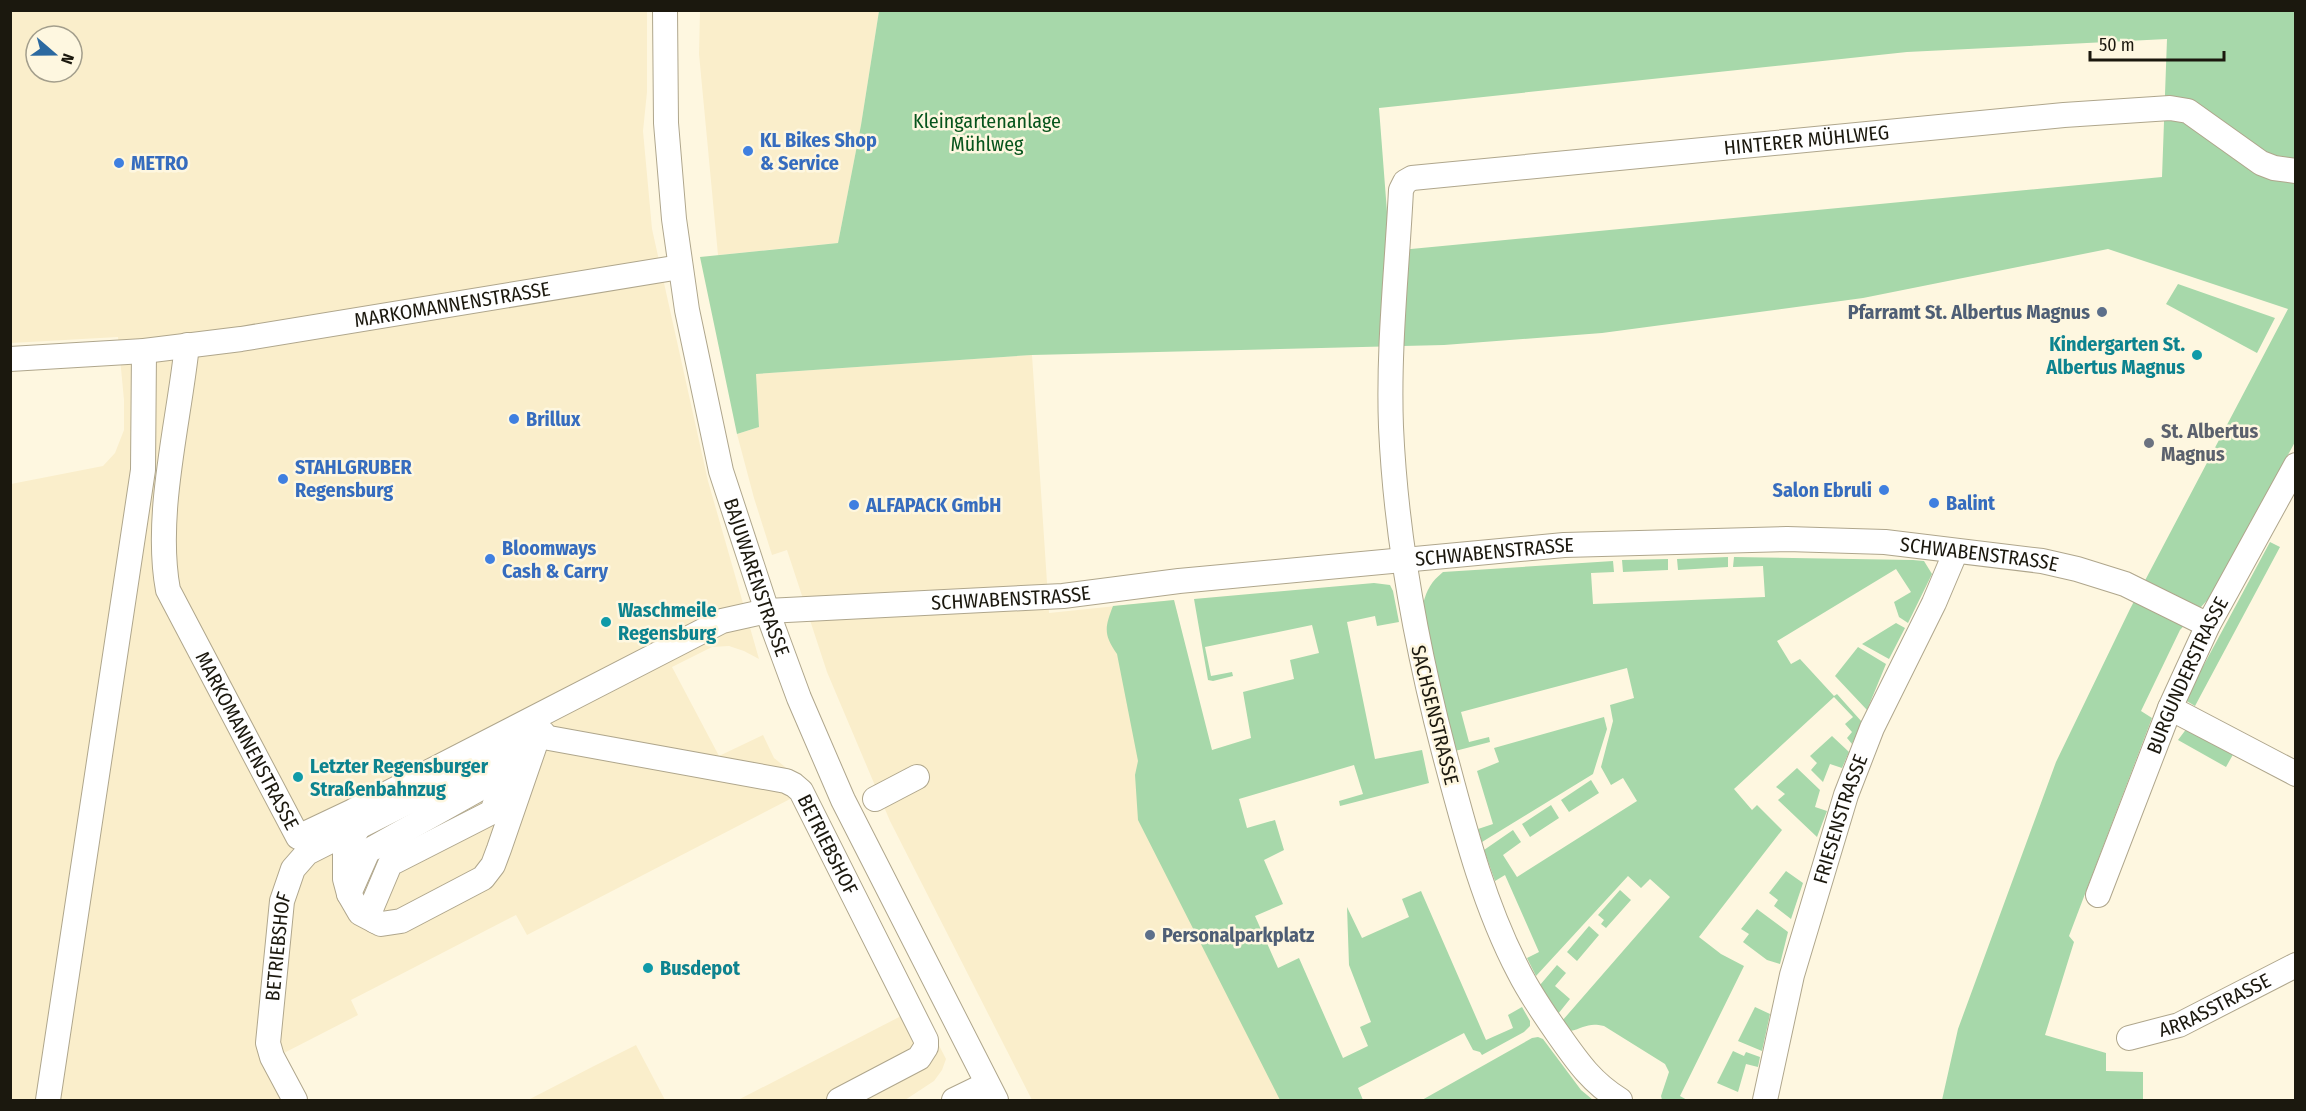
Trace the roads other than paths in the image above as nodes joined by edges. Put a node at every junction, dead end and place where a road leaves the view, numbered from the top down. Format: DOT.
graph roads {
  1 [pos="665,10"];
  2 [pos="2295,171"];
  3 [pos="680,267"];
  4 [pos="1395,283"];
  5 [pos="187,345"];
  6 [pos="144,351"];
  7 [pos="10,359"];
  8 [pos="2295,465"];
  9 [pos="1956,551"];
  10 [pos="1403,560"];
  11 [pos="767,611"];
  12 [pos="2208,625"];
  13 [pos="648,659"];
  14 [pos="2170,708"];
  15 [pos="538,736"];
  16 [pos="514,749"];
  17 [pos="2295,774"];
  18 [pos="917,777"];
  19 [pos="875,800"];
  20 [pos="359,826"];
  21 [pos="2098,895"];
  22 [pos="358,904"];
  23 [pos="2295,965"];
  24 [pos="2128,1038"];
  25 [pos="991,1092"];
  26 [pos="48,1101"];
  27 [pos="296,1101"];
  28 [pos="839,1101"];
  29 [pos="954,1101"];
  30 [pos="1620,1101"];
  31 [pos="1765,1101"];
  1 -- 3 [label="street, BAJUWARENSTRASSE"];
  2 -- 4 [label="street, HINTERER MÜHLWEG"];
  3 -- 5 [label="street, MARKOMANNENSTRASSE"];
  3 -- 11 [label="street, BAJUWARENSTRASSE"];
  4 -- 10 [label="street, SACHSENSTRASSE"];
  5 -- 6 [label="street, MARKOMANNENSTRASSE"];
  5 -- 13 [label="street, MARKOMANNENSTRASSE"];
  6 -- 7 [label="street, MARKOMANNENSTRASSE"];
  6 -- 26 [label="street"];
  8 -- 12 [label="street, BURGUNDERSTRASSE"];
  9 -- 10 [label="street, SCHWABENSTRASSE"];
  9 -- 12 [label="street, SCHWABENSTRASSE"];
  9 -- 31 [label="street, FRIESENSTRASSE"];
  10 -- 11 [label="street, SCHWABENSTRASSE"];
  10 -- 30 [label="street, SACHSENSTRASSE"];
  11 -- 13 [label="street, MARKOMANNENSTRASSE"];
  11 -- 25 [label="street, BAJUWARENSTRASSE"];
  12 -- 14 [label="street, BURGUNDERSTRASSE"];
  13 -- 15 [label="street, BETRIEBSHOF"];
  14 -- 17 [label="street"];
  14 -- 21 [label="street, BURGUNDERSTRASSE"];
  15 -- 16 [label="street, BETRIEBSHOF"];
  15 -- 22 [label="street"];
  15 -- 28 [label="street, BETRIEBSHOF"];
  16 -- 20 [label="street, BETRIEBSHOF"];
  16 -- 22 [label="street"];
  16 -- 22 [label="street, BETRIEBSHOF"];
  18 -- 19 [label="street"];
  20 -- 22 [label="street"];
  20 -- 27 [label="street, BETRIEBSHOF"];
  23 -- 24 [label="street, ARRASSTRASSE"];
  25 -- 29 [label="street"];
}
